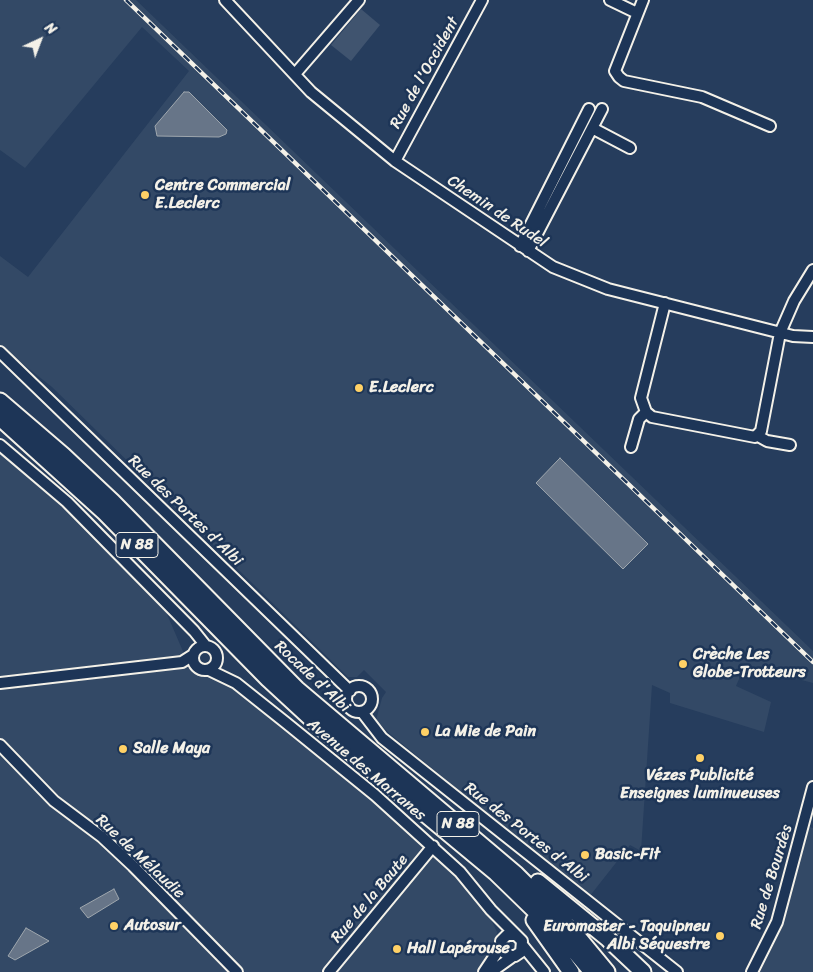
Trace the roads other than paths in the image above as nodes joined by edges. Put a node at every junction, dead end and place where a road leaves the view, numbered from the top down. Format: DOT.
graph roads {
  1 [pos="225,0"];
  2 [pos="359,0"];
  3 [pos="482,0"];
  4 [pos="610,0"];
  5 [pos="643,0"];
  6 [pos="637,13"];
  7 [pos="295,74"];
  8 [pos="589,108"];
  9 [pos="602,109"];
  10 [pos="770,126"];
  11 [pos="592,128"];
  12 [pos="630,148"];
  13 [pos="395,160"];
  14 [pos="524,248"];
  15 [pos="813,270"];
  16 [pos="665,303"];
  17 [pos="780,333"];
  18 [pos="813,337"];
  19 [pos="0,352"];
  20 [pos="0,401"];
  21 [pos="646,412"];
  22 [pos="0,418"];
  23 [pos="758,436"];
  24 [pos="0,445"];
  25 [pos="790,445"];
  26 [pos="631,447"];
  27 [pos="186,625"];
  28 [pos="206,646"];
  29 [pos="194,653"];
  30 [pos="217,656"];
  31 [pos="182,662"];
  32 [pos="195,666"];
  33 [pos="209,670"];
  34 [pos="0,682"];
  35 [pos="236,683"];
  36 [pos="297,689"];
  37 [pos="350,691"];
  38 [pos="362,712"];
  39 [pos="0,745"];
  40 [pos="813,787"];
  41 [pos="444,828"];
  42 [pos="433,846"];
  43 [pos="491,910"];
  44 [pos="516,935"];
  45 [pos="501,944"];
  46 [pos="523,946"];
  47 [pos="513,957"];
  48 [pos="659,957"];
  49 [pos="237,972"];
  50 [pos="329,972"];
  51 [pos="484,972"];
  52 [pos="491,972"];
  53 [pos="539,972"];
  54 [pos="544,972"];
  55 [pos="572,972"];
  56 [pos="592,972"];
  57 [pos="607,972"];
  58 [pos="642,972"];
  59 [pos="667,972"];
  60 [pos="677,972"];
  61 [pos="752,972"];
  1 -- 7 [label="street, Chemin de Rudel"];
  2 -- 7 [label="street"];
  3 -- 13 [label="street, Rue de l'Occident"];
  4 -- 6 [label="street"];
  5 -- 6 [label="street"];
  6 -- 10 [label="street"];
  7 -- 13 [label="street, Chemin de Rudel"];
  8 -- 14 [label="street"];
  9 -- 11 [label="street"];
  11 -- 12 [label="street"];
  11 -- 14 [label="street"];
  13 -- 14 [label="street, Chemin de Rudel"];
  14 -- 16 [label="street, Chemin de Rudel"];
  15 -- 17 [label="street"];
  16 -- 17 [label="street, Chemin de Rudel"];
  16 -- 21 [label="street"];
  17 -- 18 [label="street, Chemin de Rudel"];
  17 -- 23 [label="street"];
  19 -- 37 [label="street, Rue des Portes d'Albi"];
  20 -- 36 [label="highway, Rocade d'Albi / N 88"];
  21 -- 23 [label="street"];
  21 -- 26 [label="street"];
  22 -- 41 [label="highway, Rocade d'Albi / N 88"];
  23 -- 25 [label="street"];
  24 -- 27 [label="street"];
  27 -- 28 [label="street"];
  27 -- 29 [label="street"];
  28 -- 29 [label="street"];
  28 -- 30 [label="street"];
  29 -- 31 [label="street"];
  29 -- 32 [label="street"];
  30 -- 33 [label="street"];
  30 -- 35 [label="street, Avenue des Marranes"];
  31 -- 32 [label="street"];
  31 -- 34 [label="street"];
  32 -- 33 [label="street"];
  33 -- 35 [label="street, Avenue des Marranes"];
  35 -- 42 [label="street, Avenue des Marranes"];
  36 -- 57 [label="highway, Rocade d'Albi / N 88"];
  36 -- 58 [label="highway"];
  37 -- 38 [label="street"];
  37 -- 38 [label="street"];
  38 -- 48 [label="street, Rue des Portes d'Albi"];
  39 -- 49 [label="street, Rue de Mélaudie"];
  40 -- 61 [label="street, Rue de Bourdès"];
  41 -- 55 [label="highway"];
  41 -- 56 [label="highway, Rocade d'Albi / N 88"];
  42 -- 43 [label="street, Avenue des Marranes"];
  42 -- 50 [label="street, Rue de la Baute"];
  43 -- 44 [label="street, Avenue des Marranes"];
  43 -- 45 [label="street, Avenue des Marranes"];
  44 -- 45 [label="street"];
  44 -- 46 [label="street"];
  45 -- 47 [label="street"];
  45 -- 51 [label="street"];
  46 -- 47 [label="street"];
  46 -- 54 [label="street"];
  47 -- 52 [label="street"];
  47 -- 53 [label="street"];
  48 -- 59 [label="street"];
  48 -- 60 [label="street, Rue des Portes d'Albi"];
}
